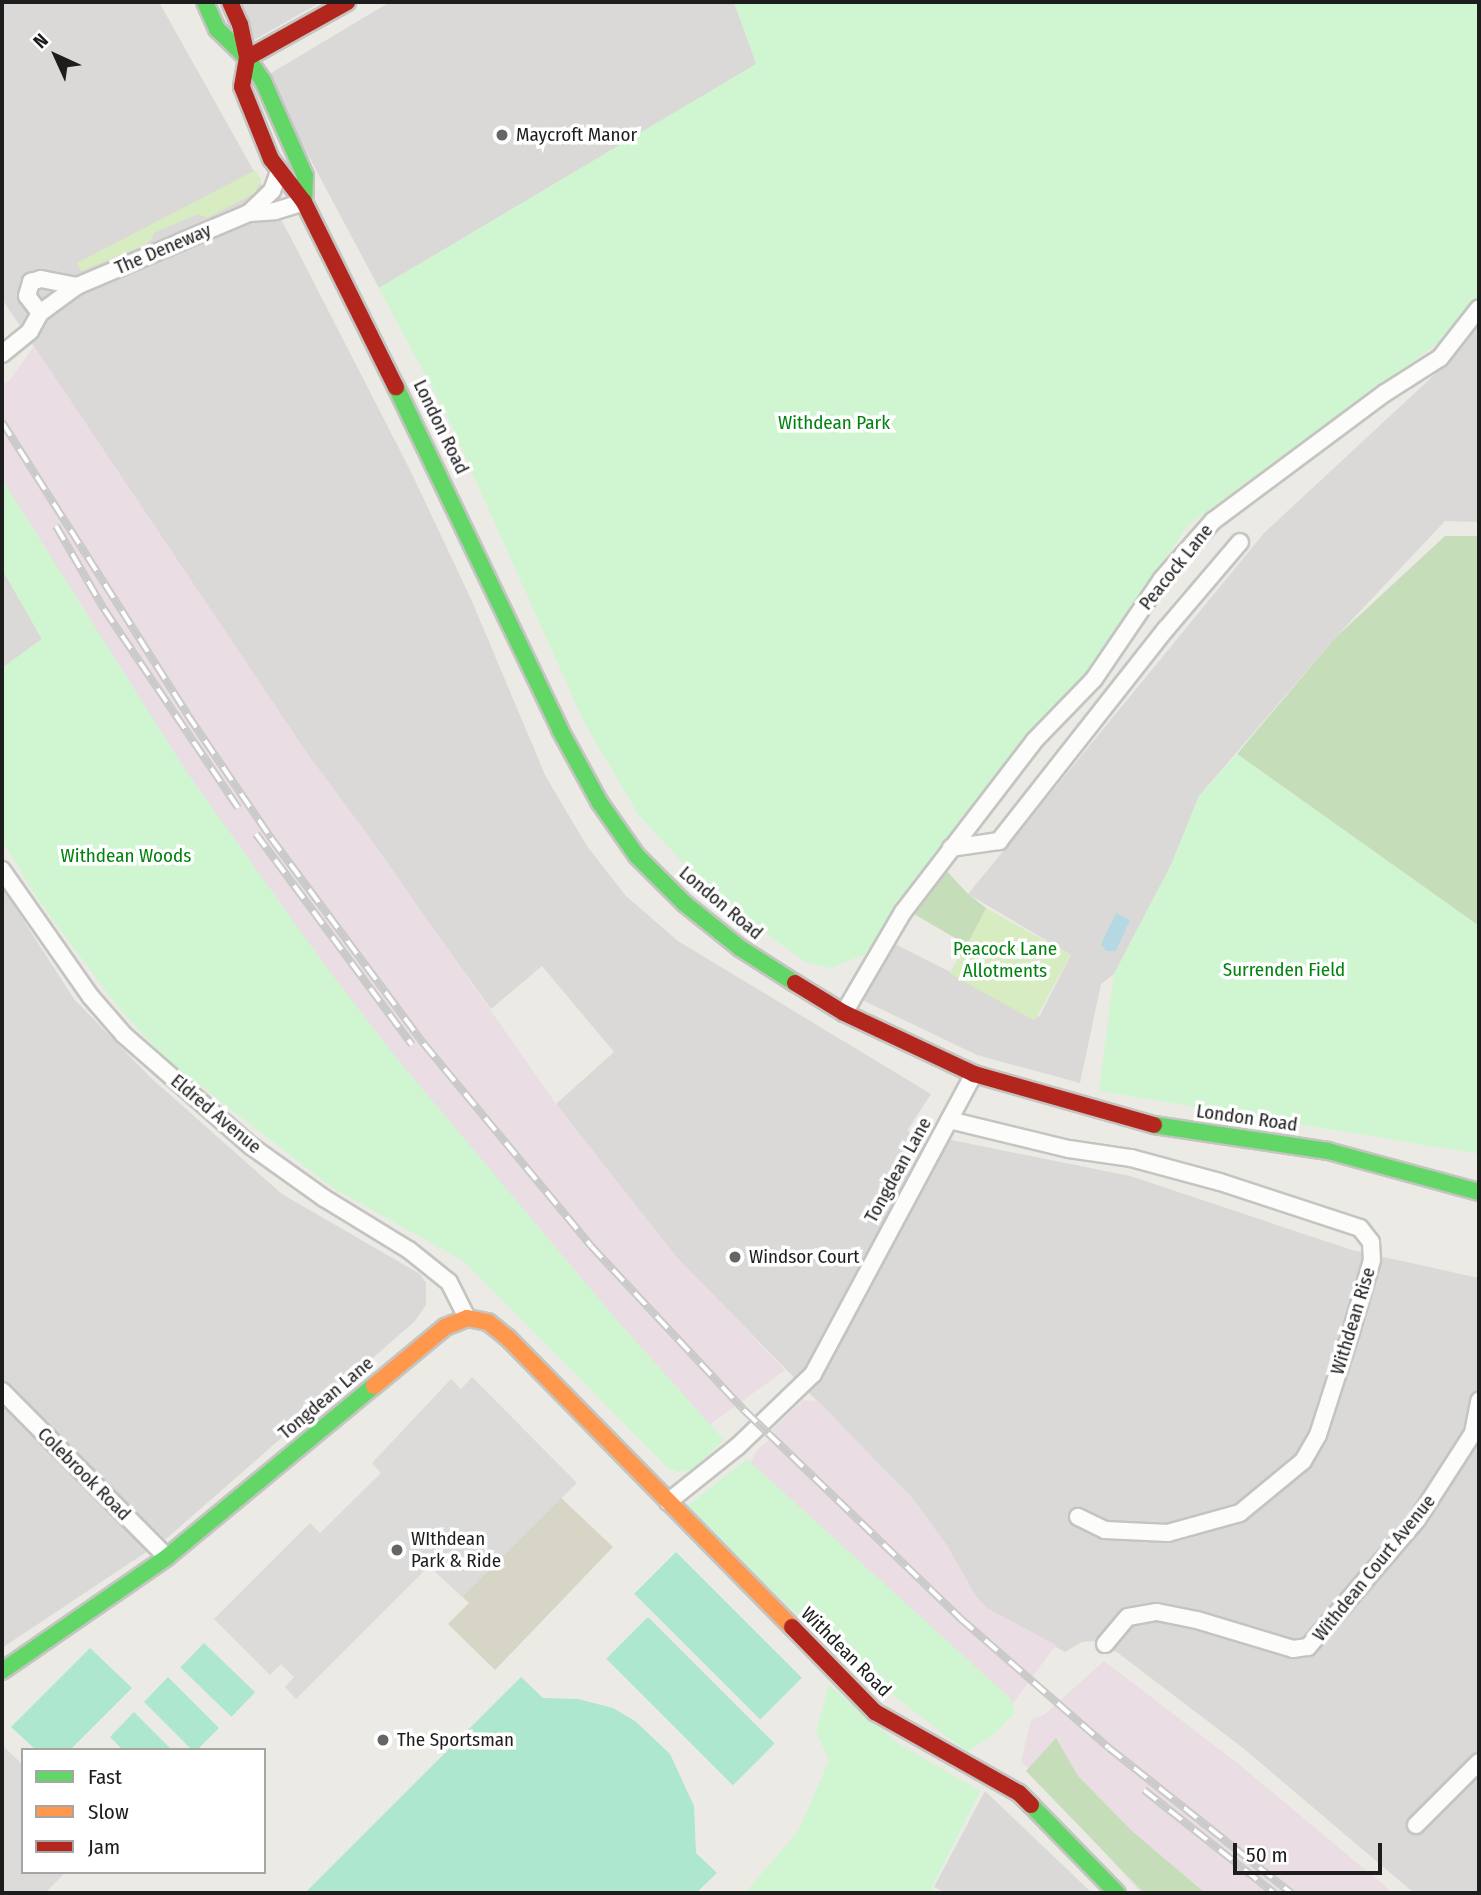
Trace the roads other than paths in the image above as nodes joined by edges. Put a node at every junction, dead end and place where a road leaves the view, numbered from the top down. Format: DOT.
graph roads {
  1 [pos="205,2"];
  2 [pos="230,2"];
  3 [pos="347,2"];
  4 [pos="247,58"];
  5 [pos="279,172"];
  6 [pos="304,202"];
  7 [pos="249,213"];
  8 [pos="77,286"];
  9 [pos="1479,308"];
  10 [pos="40,313"];
  11 [pos="2,354"];
  12 [pos="1240,542"];
  13 [pos="951,848"];
  14 [pos="2,870"];
  15 [pos="844,1013"];
  16 [pos="974,1074"];
  17 [pos="950,1120"];
  18 [pos="1479,1192"];
  19 [pos="467,1318"];
  20 [pos="2,1391"];
  21 [pos="1479,1401"];
  22 [pos="664,1498"];
  23 [pos="1078,1517"];
  24 [pos="167,1557"];
  25 [pos="1105,1644"];
  26 [pos="2,1671"];
  27 [pos="1479,1762"];
  28 [pos="1416,1825"];
  29 [pos="1117,1893"];
  1 -- 4 [label="main road, London Road"];
  2 -- 4 [label="main road, London Road"];
  3 -- 4 [label="main road"];
  4 -- 5 [label="main road, London Road"];
  4 -- 6 [label="main road, London Road"];
  5 -- 6 [label="main road, London Road"];
  5 -- 7 [label="street, The Deneway"];
  6 -- 7 [label="street, The Deneway"];
  6 -- 15 [label="main road, London Road"];
  7 -- 8 [label="street, The Deneway"];
  8 -- 10 [label="street, The Deneway"];
  8 -- 10 [label="street"];
  9 -- 13 [label="street, Peacock Lane"];
  10 -- 11 [label="street, The Deneway"];
  12 -- 13 [label="street, Peacock Lane"];
  13 -- 15 [label="street, Peacock Lane"];
  14 -- 19 [label="street, Eldred Avenue"];
  15 -- 16 [label="main road, London Road"];
  16 -- 17 [label="street, Tongdean Lane"];
  16 -- 18 [label="main road, London Road"];
  17 -- 22 [label="street, Tongdean Lane"];
  17 -- 23 [label="street, Withdean Rise"];
  19 -- 22 [label="main road"];
  19 -- 24 [label="main road, Tongdean Lane"];
  20 -- 24 [label="street, Colebrook Road"];
  21 -- 25 [label="street, Withdean Court Avenue"];
  22 -- 29 [label="main road, Withdean Road"];
  24 -- 26 [label="main road, Tongdean Lane"];
  27 -- 28 [label="street"];
}
